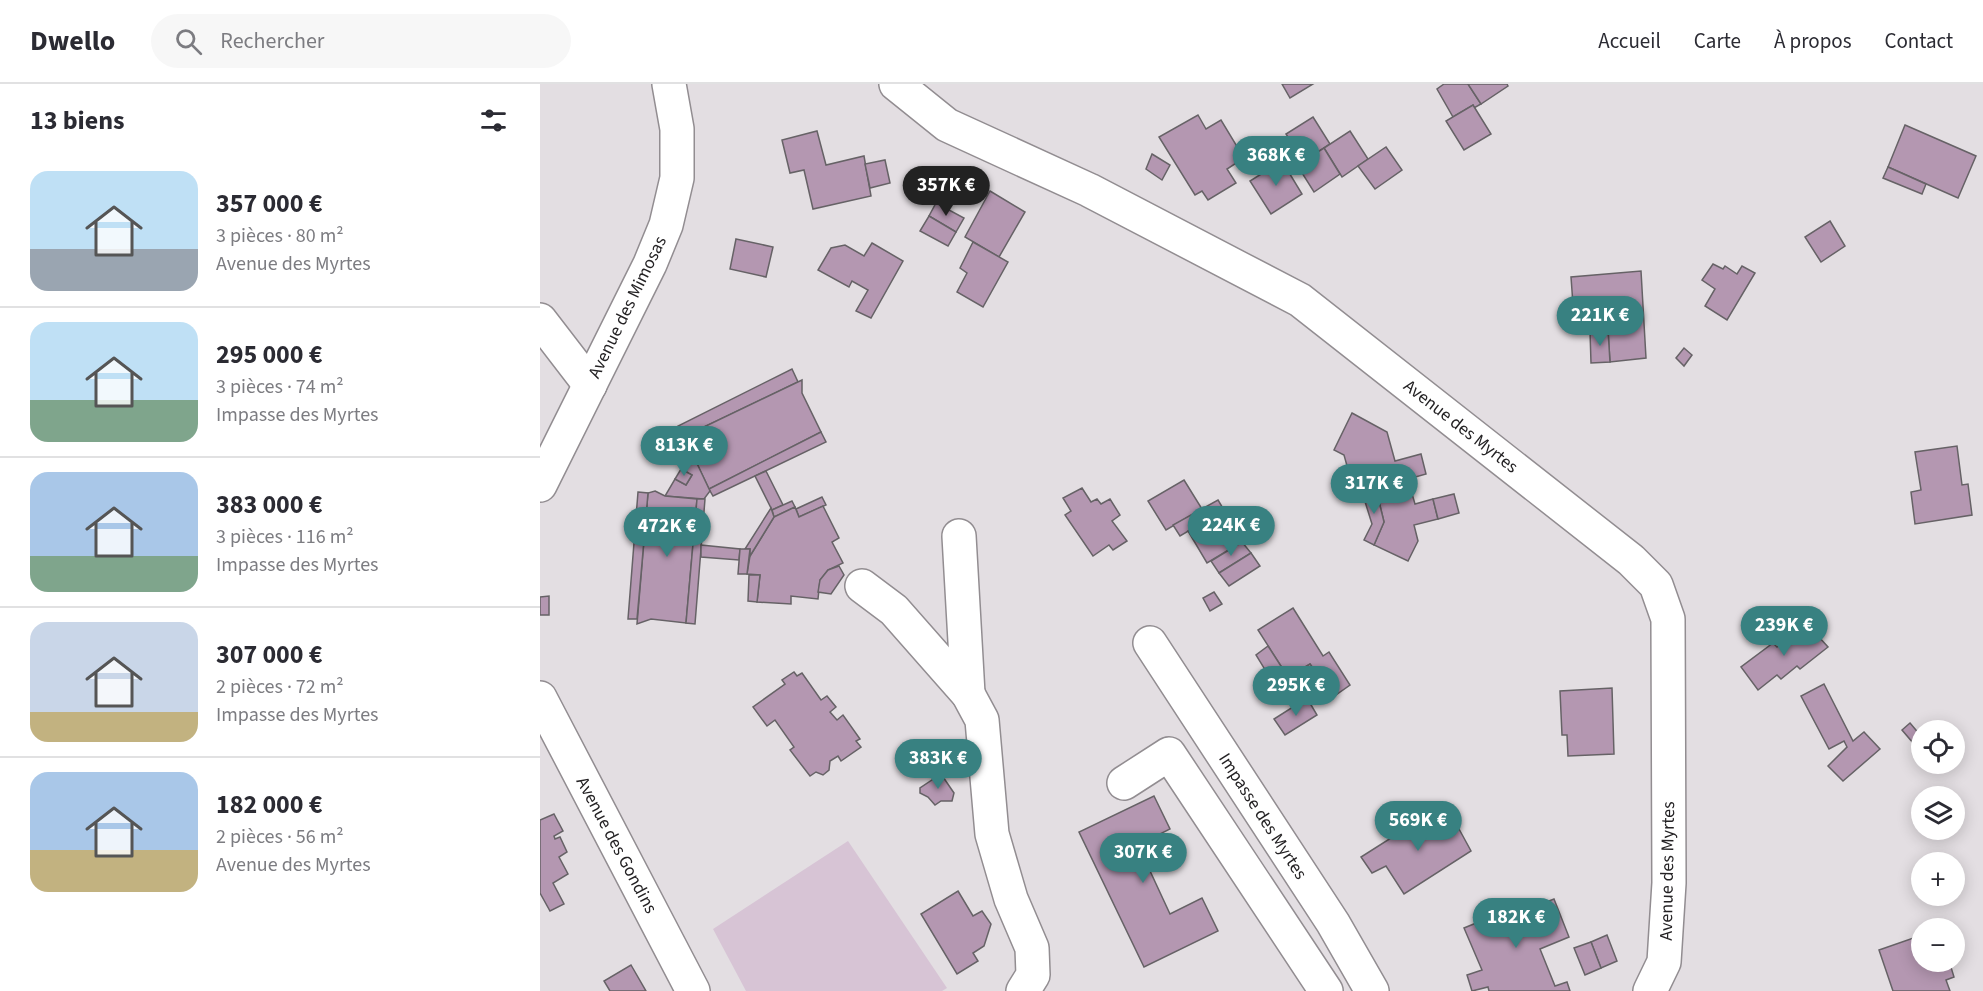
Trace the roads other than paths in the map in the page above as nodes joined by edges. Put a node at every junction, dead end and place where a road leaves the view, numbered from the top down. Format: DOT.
graph roads {
  1 [pos="669,84"];
  2 [pos="896,84"];
  3 [pos="540,320"];
  4 [pos="590,385"];
  5 [pos="540,485"];
  6 [pos="959,537"];
  7 [pos="862,586"];
  8 [pos="1150,643"];
  9 [pos="968,694"];
  10 [pos="540,698"];
  11 [pos="1124,783"];
  12 [pos="693,991"];
  13 [pos="1023,991"];
  14 [pos="1326,991"];
  15 [pos="1372,991"];
  16 [pos="1650,991"];
  1 -- 4 [label="street, Avenue des Mimosas"];
  2 -- 16 [label="street, Avenue des Myrtes"];
  3 -- 4 [label="street"];
  4 -- 5 [label="street, Avenue des Mimosas"];
  6 -- 9 [label="street"];
  7 -- 9 [label="street"];
  8 -- 15 [label="street, Impasse des Myrtes"];
  9 -- 13 [label="street"];
  10 -- 12 [label="street, Avenue des Gondins"];
  11 -- 14 [label="street"];
}
